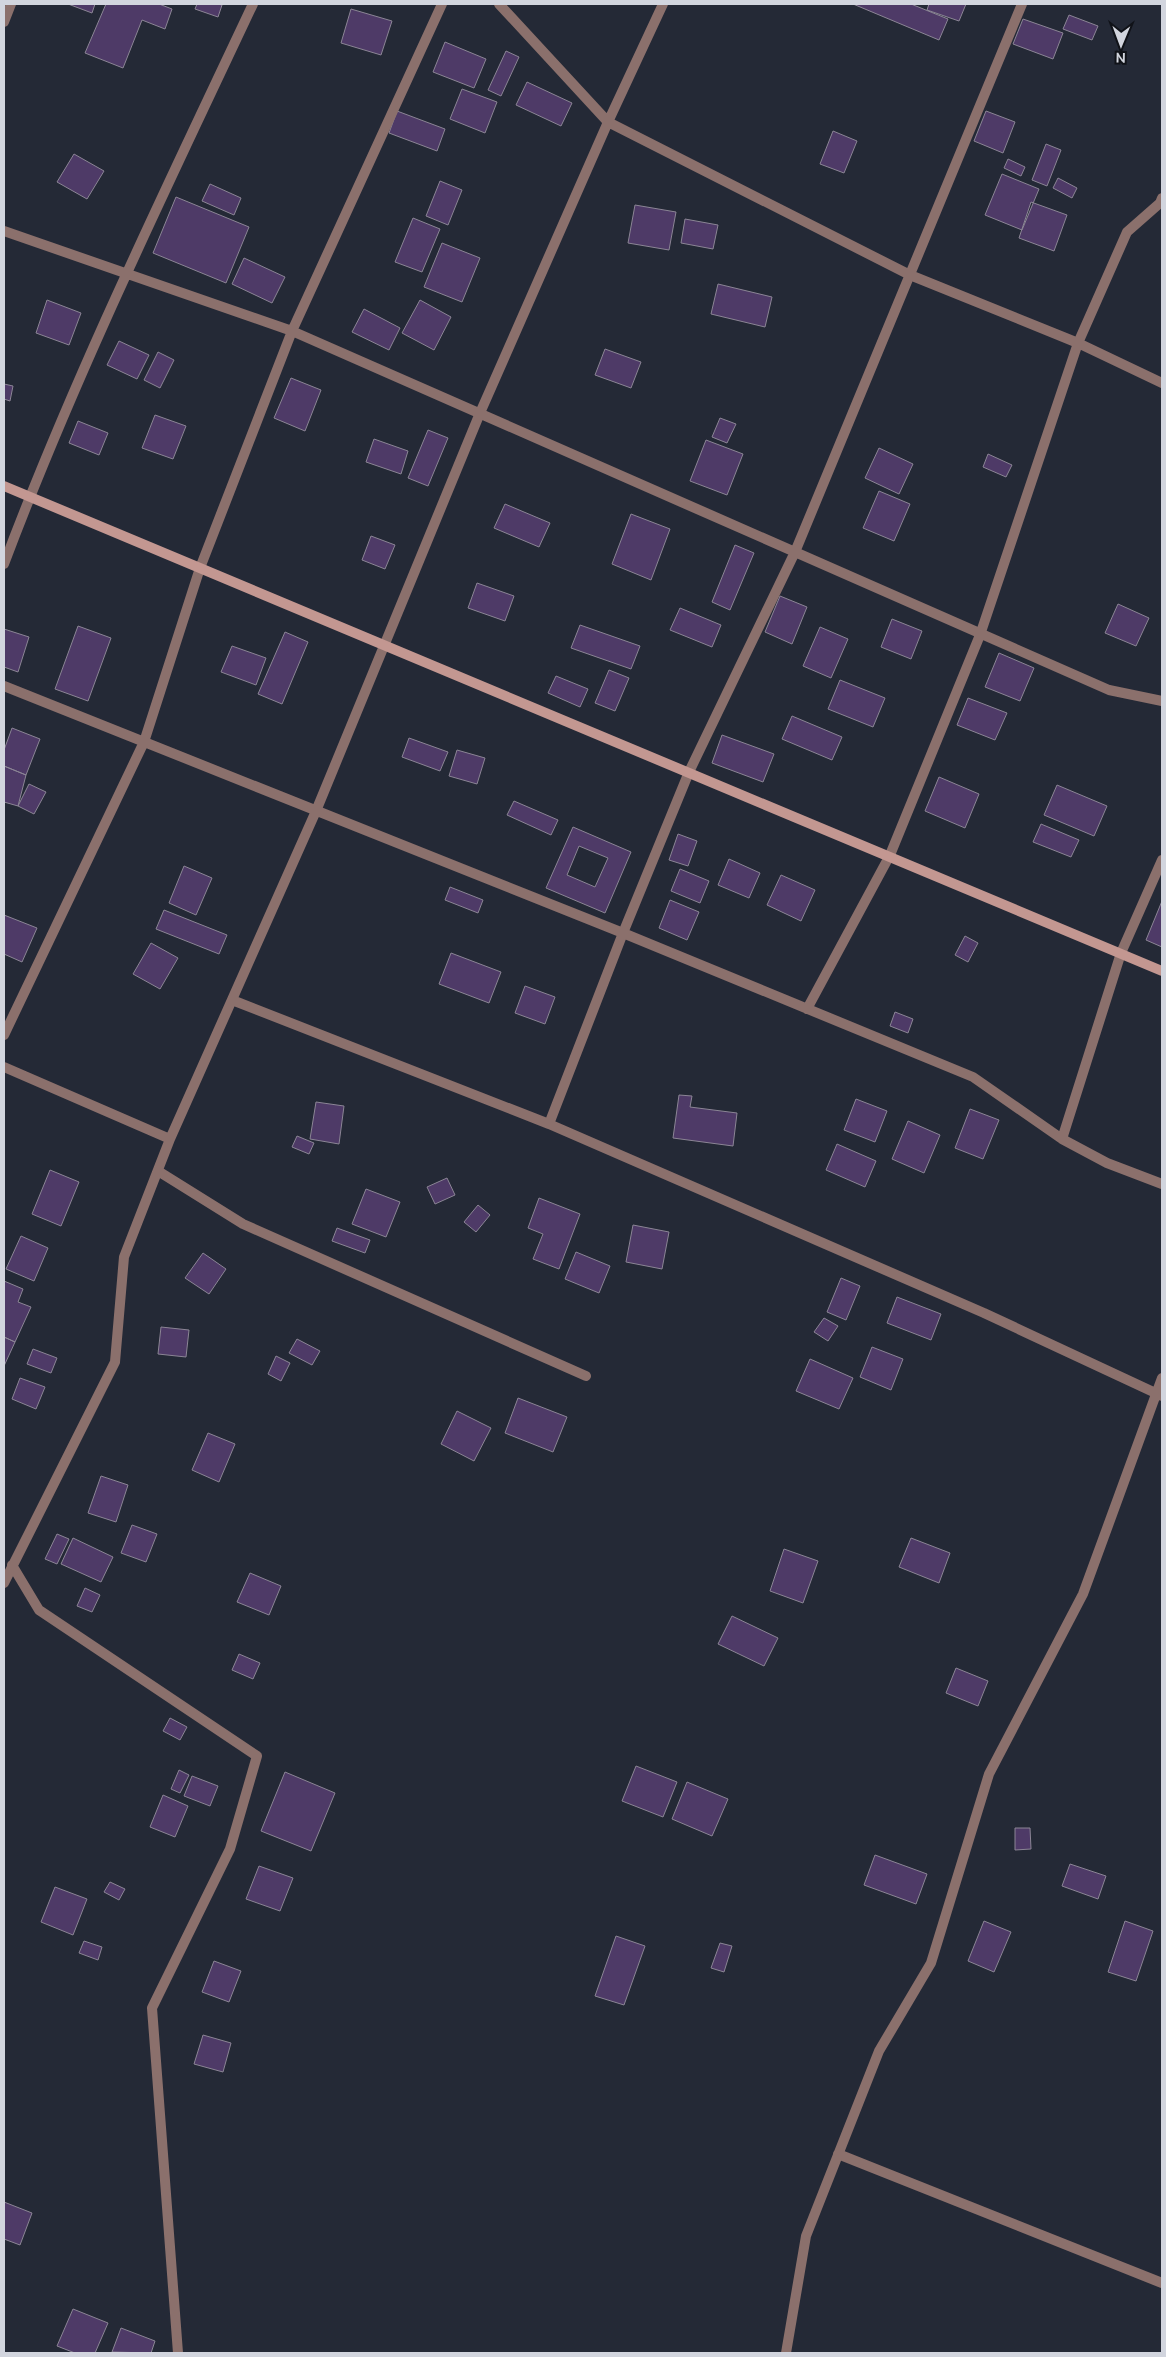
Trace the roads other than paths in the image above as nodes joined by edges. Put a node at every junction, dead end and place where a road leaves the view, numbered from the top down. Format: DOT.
graph roads {
  1 [pos="11,4"];
  2 [pos="253,4"];
  3 [pos="442,4"];
  4 [pos="499,4"];
  5 [pos="663,4"];
  6 [pos="1022,4"];
  7 [pos="4,22"];
  8 [pos="608,122"];
  9 [pos="1162,198"];
  10 [pos="4,231"];
  11 [pos="126,274"];
  12 [pos="910,275"];
  13 [pos="292,332"];
  14 [pos="1078,343"];
  15 [pos="1162,383"];
  16 [pos="480,413"];
  17 [pos="4,486"];
  18 [pos="29,497"];
  19 [pos="795,552"];
  20 [pos="4,564"];
  21 [pos="200,568"];
  22 [pos="980,635"];
  23 [pos="385,645"];
  24 [pos="4,686"];
  25 [pos="1162,701"];
  26 [pos="144,742"];
  27 [pos="689,772"];
  28 [pos="316,811"];
  29 [pos="890,855"];
  30 [pos="1162,860"];
  31 [pos="623,933"];
  32 [pos="1121,954"];
  33 [pos="1162,971"];
  34 [pos="232,1000"];
  35 [pos="807,1009"];
  36 [pos="4,1035"];
  37 [pos="4,1067"];
  38 [pos="549,1124"];
  39 [pos="170,1139"];
  40 [pos="1062,1139"];
  41 [pos="158,1171"];
  42 [pos="1162,1184"];
  43 [pos="586,1376"];
  44 [pos="1162,1378"];
  45 [pos="1159,1394"];
  46 [pos="12,1565"];
  47 [pos="4,1583"];
  48 [pos="838,2154"];
  49 [pos="1162,2283"];
  50 [pos="178,2353"];
  51 [pos="786,2353"];
  1 -- 7 [label="street"];
  2 -- 11 [label="street"];
  3 -- 13 [label="street"];
  4 -- 8 [label="street"];
  5 -- 8 [label="street"];
  6 -- 12 [label="street"];
  8 -- 12 [label="street"];
  8 -- 16 [label="street"];
  9 -- 14 [label="street"];
  10 -- 11 [label="street"];
  11 -- 13 [label="street"];
  11 -- 18 [label="street"];
  12 -- 14 [label="street"];
  12 -- 19 [label="street"];
  13 -- 16 [label="street"];
  13 -- 21 [label="street"];
  14 -- 15 [label="street"];
  14 -- 22 [label="street"];
  16 -- 19 [label="street"];
  16 -- 23 [label="street"];
  17 -- 18 [label="street"];
  18 -- 20 [label="street"];
  18 -- 21 [label="street"];
  19 -- 22 [label="street"];
  19 -- 27 [label="street"];
  21 -- 23 [label="street"];
  21 -- 26 [label="street"];
  22 -- 25 [label="street"];
  22 -- 29 [label="street"];
  23 -- 27 [label="street"];
  23 -- 28 [label="street"];
  24 -- 26 [label="street"];
  26 -- 28 [label="street"];
  26 -- 36 [label="street"];
  27 -- 29 [label="street"];
  27 -- 31 [label="street"];
  28 -- 31 [label="street"];
  28 -- 34 [label="street"];
  29 -- 32 [label="street"];
  29 -- 35 [label="street"];
  30 -- 32 [label="street"];
  31 -- 35 [label="street"];
  31 -- 38 [label="street"];
  32 -- 33 [label="street"];
  32 -- 40 [label="street"];
  34 -- 38 [label="street"];
  34 -- 39 [label="street"];
  35 -- 40 [label="street"];
  37 -- 39 [label="street"];
  38 -- 45 [label="street"];
  39 -- 41 [label="street"];
  40 -- 42 [label="street"];
  41 -- 43 [label="street"];
  41 -- 46 [label="street"];
  44 -- 45 [label="street"];
  45 -- 48 [label="street"];
  46 -- 47 [label="street"];
  46 -- 50 [label="street"];
  48 -- 49 [label="street"];
  48 -- 51 [label="street"];
}
